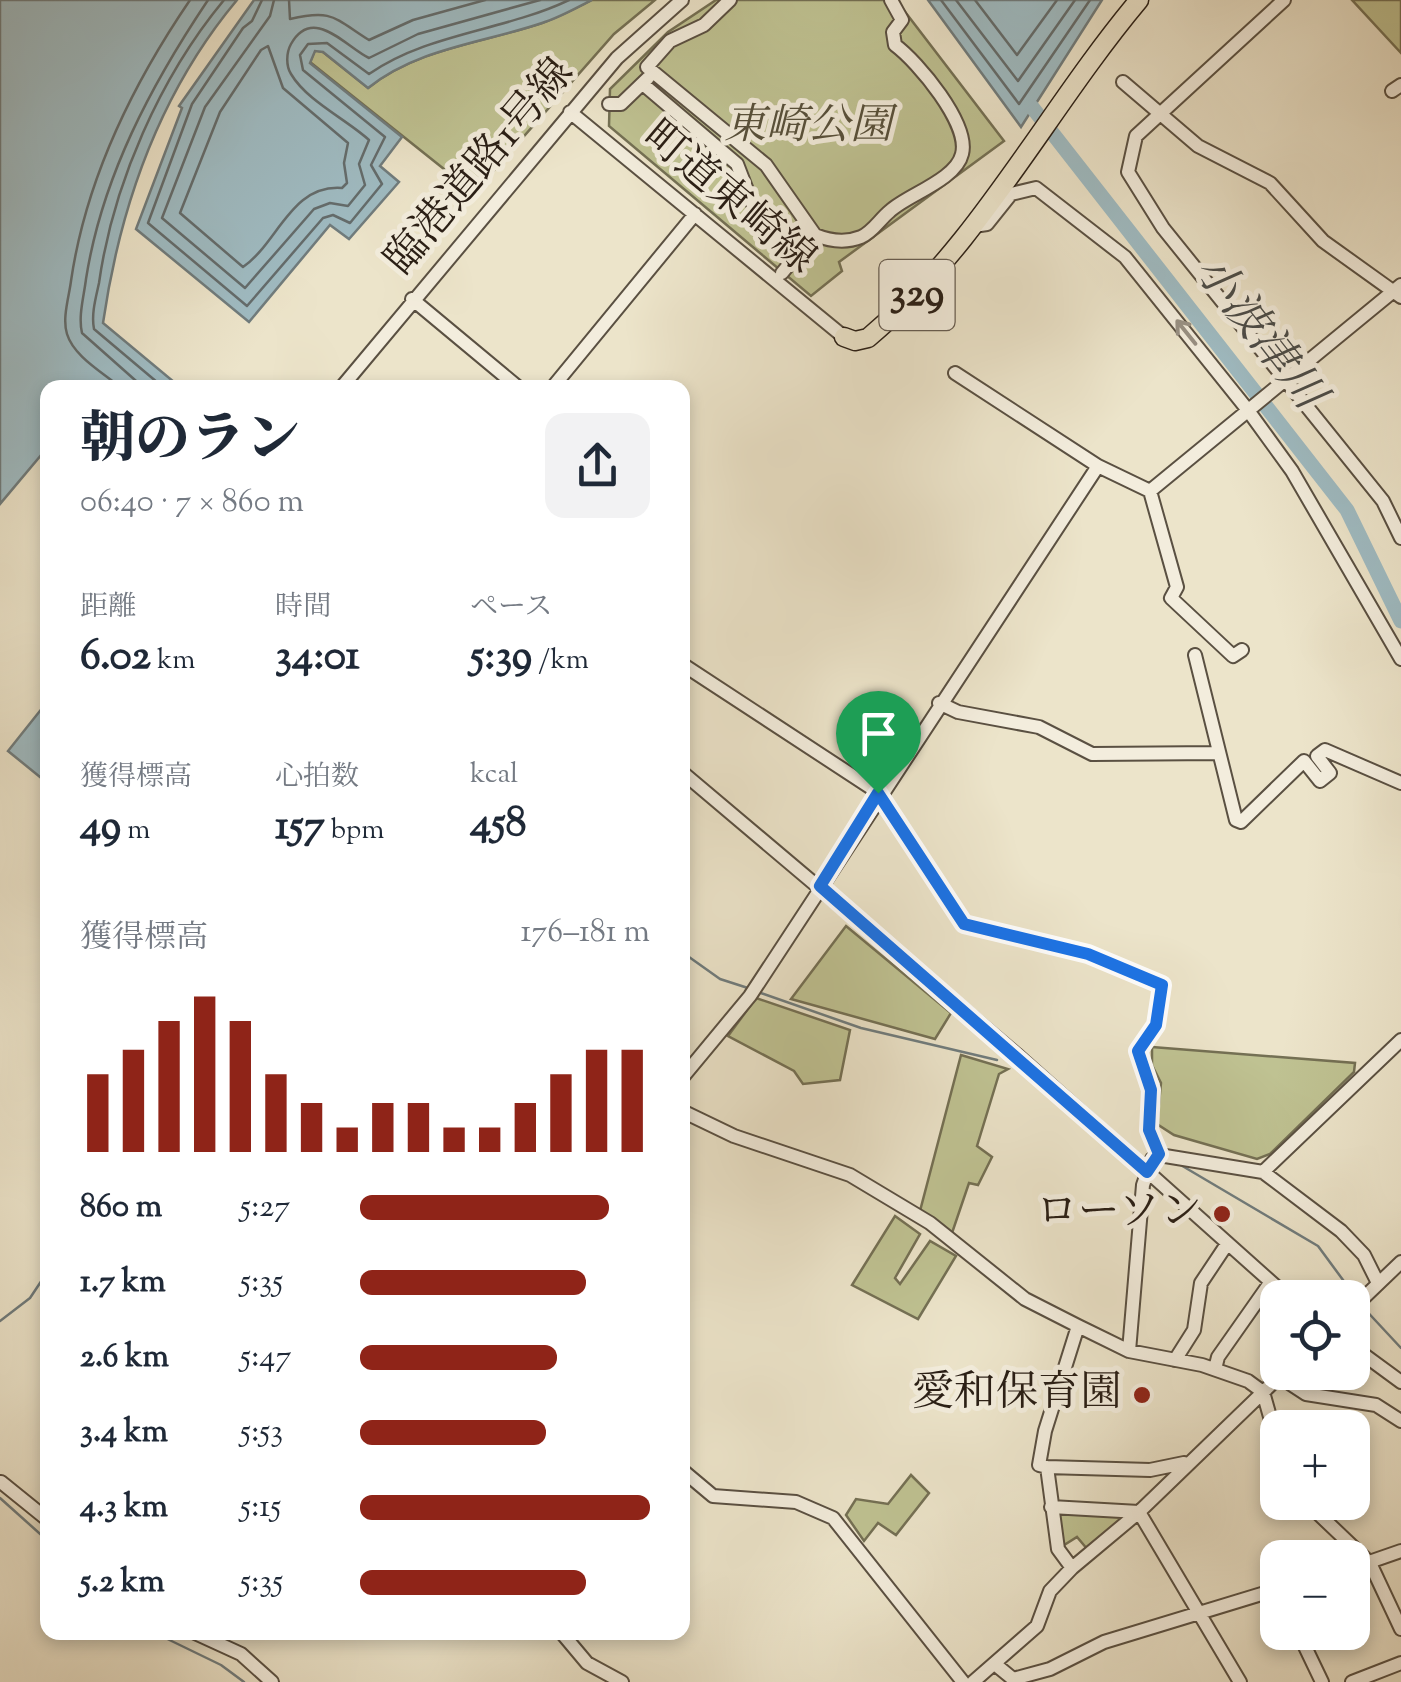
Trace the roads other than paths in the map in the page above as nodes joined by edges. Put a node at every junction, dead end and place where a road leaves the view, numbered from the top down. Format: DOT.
graph roads {
  1 [pos="682,0"];
  2 [pos="730,0"];
  3 [pos="892,0"];
  4 [pos="1139,0"];
  5 [pos="1284,0"];
  6 [pos="651,71"];
  7 [pos="1123,82"];
  8 [pos="644,85"];
  9 [pos="609,104"];
  10 [pos="570,112"];
  11 [pos="1160,112"];
  12 [pos="707,117"];
  13 [pos="709,140"];
  14 [pos="748,150"];
  15 [pos="737,164"];
  16 [pos="695,214"];
  17 [pos="974,226"];
  18 [pos="810,230"];
  19 [pos="796,241"];
  20 [pos="782,273"];
  21 [pos="1399,290"];
  22 [pos="412,300"];
  23 [pos="844,337"];
  24 [pos="955,373"];
  25 [pos="347,380"];
  26 [pos="509,380"];
  27 [pos="559,380"];
  28 [pos="1280,382"];
  29 [pos="1250,406"];
  30 [pos="1098,466"];
  31 [pos="1150,491"];
  32 [pos="1401,538"];
  33 [pos="1242,650"];
  34 [pos="1195,656"];
  35 [pos="1401,659"];
  36 [pos="690,669"];
  37 [pos="939,703"];
  38 [pos="1219,754"];
  39 [pos="690,779"];
  40 [pos="1401,783"];
  41 [pos="878,793"];
  42 [pos="820,886"];
  43 [pos="1401,1040"];
  44 [pos="690,1068"];
  45 [pos="690,1115"];
  46 [pos="1159,1154"];
  47 [pos="1147,1172"];
  48 [pos="1263,1172"];
  49 [pos="1227,1244"];
  50 [pos="1398,1271"];
  51 [pos="1267,1280"];
  52 [pos="1378,1283"];
  53 [pos="1370,1291"];
  54 [pos="1260,1297"];
  55 [pos="1078,1326"];
  56 [pos="1129,1351"];
  57 [pos="1370,1359"];
  58 [pos="1175,1360"];
  59 [pos="1215,1368"];
  60 [pos="1401,1382"];
  61 [pos="1301,1390"];
  62 [pos="1263,1392"];
  63 [pos="1268,1410"];
  64 [pos="1401,1421"];
  65 [pos="1186,1463"];
  66 [pos="1047,1467"];
  67 [pos="690,1477"];
  68 [pos="2,1482"];
  69 [pos="1051,1507"];
  70 [pos="1139,1512"];
  71 [pos="40,1513"];
  72 [pos="1325,1520"];
  73 [pos="1346,1540"];
  74 [pos="1401,1552"];
  75 [pos="1370,1563"];
  76 [pos="1072,1568"];
  77 [pos="1260,1595"];
  78 [pos="1202,1614"];
  79 [pos="1401,1628"];
  80 [pos="211,1640"];
  81 [pos="567,1640"];
  82 [pos="1307,1650"];
  83 [pos="1401,1662"];
  84 [pos="996,1665"];
  85 [pos="272,1682"];
  86 [pos="622,1682"];
  87 [pos="963,1682"];
  88 [pos="973,1682"];
  89 [pos="1240,1682"];
  90 [pos="1322,1682"];
  91 [pos="1352,1682"];
  1 -- 10 [label="street, 臨港道路1号線"];
  2 -- 6 [label="street"];
  3 -- 18 [label="street"];
  4 -- 17 [label="highway, 329"];
  5 -- 11 [label="street"];
  6 -- 8 [label="street"];
  6 -- 12 [label="street"];
  7 -- 11 [label="street"];
  8 -- 9 [label="street"];
  8 -- 13 [label="street"];
  10 -- 16 [label="street, 町道東崎線"];
  10 -- 22 [label="street, 臨港道路1号線"];
  11 -- 21 [label="street"];
  11 -- 28 [label="street"];
  12 -- 13 [label="street"];
  12 -- 14 [label="street"];
  13 -- 15 [label="street"];
  14 -- 15 [label="street"];
  14 -- 18 [label="street"];
  15 -- 19 [label="street"];
  16 -- 23 [label="street, 町道東崎線"];
  16 -- 27 [label="street"];
  17 -- 23 [label="highway, 329"];
  29 -- 17 [label="street, one-way"];
  18 -- 19 [label="street"];
  19 -- 20 [label="street"];
  21 -- 28 [label="street"];
  22 -- 25 [label="street, 臨港道路1号線"];
  22 -- 26 [label="street"];
  24 -- 30 [label="street"];
  28 -- 29 [label="street"];
  28 -- 32 [label="street"];
  29 -- 31 [label="street"];
  29 -- 35 [label="street"];
  30 -- 31 [label="street"];
  30 -- 37 [label="street"];
  31 -- 33 [label="street"];
  34 -- 38 [label="street"];
  36 -- 41 [label="street"];
  37 -- 38 [label="street"];
  37 -- 41 [label="street"];
  38 -- 40 [label="street"];
  39 -- 42 [label="street"];
  41 -- 42 [label="street"];
  41 -- 46 [label="street"];
  42 -- 44 [label="street"];
  42 -- 47 [label="street"];
  43 -- 48 [label="street"];
  45 -- 55 [label="street"];
  46 -- 47 [label="street"];
  46 -- 48 [label="street"];
  47 -- 49 [label="street"];
  47 -- 56 [label="street"];
  48 -- 52 [label="street"];
  49 -- 51 [label="street"];
  49 -- 58 [label="street"];
  50 -- 52 [label="street"];
  52 -- 53 [label="street"];
  54 -- 59 [label="street"];
  55 -- 56 [label="street"];
  55 -- 66 [label="street"];
  56 -- 58 [label="street"];
  57 -- 60 [label="street"];
  58 -- 59 [label="street"];
  59 -- 62 [label="street"];
  61 -- 64 [label="street"];
  62 -- 63 [label="street"];
  62 -- 65 [label="street"];
  65 -- 66 [label="street"];
  65 -- 70 [label="street"];
  66 -- 69 [label="street"];
  67 -- 87 [label="street"];
  68 -- 71 [label="street"];
  69 -- 70 [label="street"];
  69 -- 76 [label="street"];
  70 -- 76 [label="street"];
  70 -- 78 [label="street"];
  72 -- 73 [label="street"];
  74 -- 75 [label="street"];
  75 -- 79 [label="street"];
  76 -- 84 [label="street"];
  77 -- 78 [label="street"];
  78 -- 84 [label="street"];
  78 -- 89 [label="street"];
  80 -- 85 [label="street"];
  81 -- 86 [label="street"];
  82 -- 90 [label="street"];
  83 -- 91 [label="street"];
  84 -- 88 [label="street"];
}
